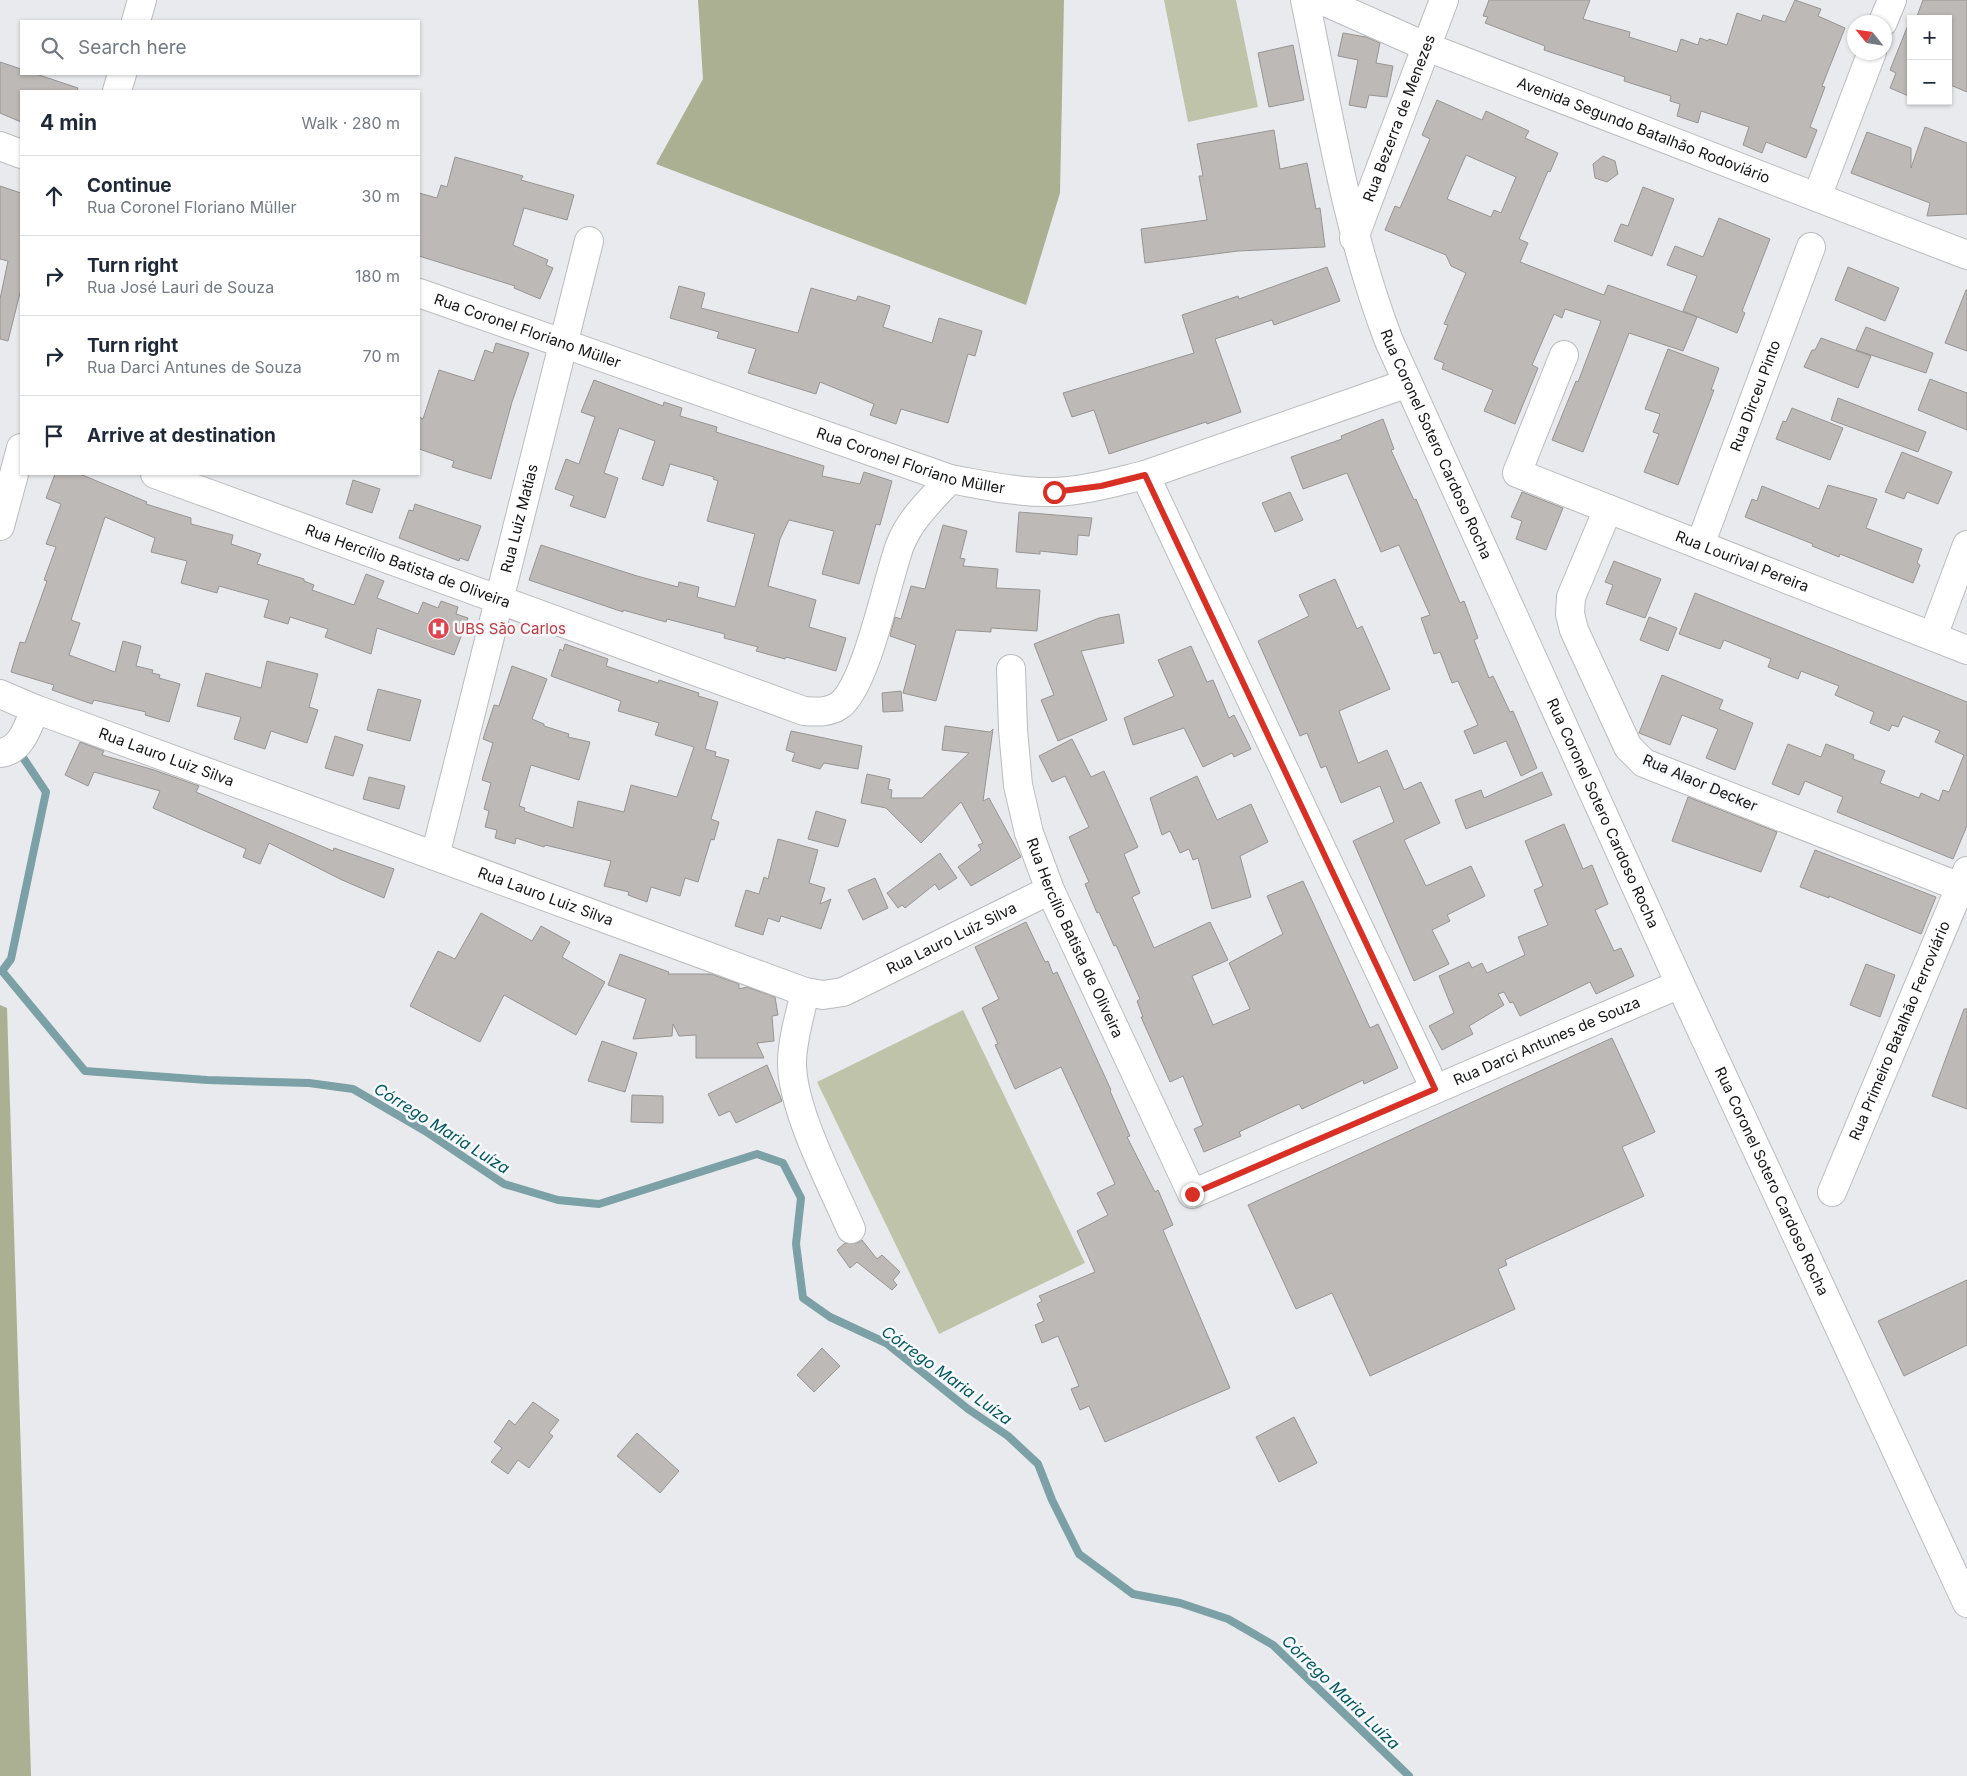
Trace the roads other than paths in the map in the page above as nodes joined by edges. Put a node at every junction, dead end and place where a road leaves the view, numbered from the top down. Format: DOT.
graph roads {
  1 [pos="142,0"];
  2 [pos="1305,0"];
  3 [pos="1321,0"];
  4 [pos="1444,0"];
  5 [pos="1892,0"];
  6 [pos="1887,15"];
  7 [pos="136,20"];
  8 [pos="1427,47"];
  9 [pos="1869,60"];
  10 [pos="122,75"];
  11 [pos="117,90"];
  12 [pos="0,146"];
  13 [pos="20,154"];
  14 [pos="1817,197"];
  15 [pos="1354,238"];
  16 [pos="590,240"];
  17 [pos="1811,247"];
  18 [pos="1967,255"];
  19 [pos="420,293"];
  20 [pos="563,344"];
  21 [pos="1564,355"];
  22 [pos="1408,383"];
  23 [pos="20,452"];
  24 [pos="158,475"];
  25 [pos="1145,475"];
  26 [pos="950,479"];
  27 [pos="1608,509"];
  28 [pos="0,526"];
  29 [pos="1700,545"];
  30 [pos="1967,545"];
  31 [pos="499,600"];
  32 [pos="1933,636"];
  33 [pos="1967,650"];
  34 [pos="1011,669"];
  35 [pos="0,694"];
  36 [pos="34,709"];
  37 [pos="0,752"];
  38 [pos="435,856"];
  39 [pos="1964,878"];
  40 [pos="1050,890"];
  41 [pos="1680,984"];
  42 [pos="805,992"];
  43 [pos="1435,1089"];
  44 [pos="1832,1192"];
  45 [pos="1192,1194"];
  46 [pos="850,1229"];
  47 [pos="1967,1603"];
  1 -- 7 [label="street"];
  2 -- 15 [label="street, Rua Coronel Sotero Cardoso Rocha"];
  3 -- 8 [label="street, Avenida Segundo Batalhão Rodoviário"];
  4 -- 8 [label="street, Rua Bezerra de Menezes"];
  5 -- 6 [label="street"];
  8 -- 14 [label="street, Avenida Segundo Batalhão Rodoviário"];
  8 -- 15 [label="street, Rua Bezerra de Menezes"];
  9 -- 14 [label="street"];
  10 -- 11 [label="street"];
  12 -- 13 [label="street"];
  14 -- 18 [label="street, Avenida Segundo Batalhão Rodoviário"];
  15 -- 22 [label="street, Rua Coronel Sotero Cardoso Rocha"];
  16 -- 20 [label="street, Rua Luiz Matias"];
  17 -- 29 [label="street, Rua Dirceu Pinto"];
  19 -- 20 [label="street, Rua Coronel Floriano Müller"];
  20 -- 26 [label="street, Rua Coronel Floriano Müller"];
  20 -- 31 [label="street, Rua Luiz Matias"];
  21 -- 27 [label="street, Rua Lourival Pereira"];
  22 -- 25 [label="street, Rua Coronel Floriano Müller"];
  22 -- 41 [label="street, Rua Coronel Sotero Cardoso Rocha"];
  23 -- 28 [label="street"];
  24 -- 31 [label="street, Rua Hercílio Batista de Oliveira"];
  25 -- 26 [label="street, Rua Coronel Floriano Müller"];
  25 -- 43 [label="street"];
  26 -- 31 [label="street, Rua Hercílio Batista de Oliveira"];
  27 -- 29 [label="street, Rua Lourival Pereira"];
  27 -- 39 [label="street, Rua Alaor Decker"];
  29 -- 32 [label="street, Rua Lourival Pereira"];
  30 -- 32 [label="street"];
  31 -- 38 [label="street, Rua Luiz Matias"];
  32 -- 33 [label="street, Rua Lourival Pereira"];
  34 -- 40 [label="street, Rua Hercílio Batista de Oliveira"];
  35 -- 36 [label="street, Rua Lauro Luiz Silva"];
  36 -- 37 [label="street"];
  36 -- 38 [label="street, Rua Lauro Luiz Silva"];
  38 -- 42 [label="street, Rua Lauro Luiz Silva"];
  39 -- 44 [label="street, Rua Primeiro Batalhão Ferroviário"];
  40 -- 42 [label="street, Rua Lauro Luiz Silva"];
  40 -- 45 [label="street, Rua Hercílio Batista de Oliveira"];
  41 -- 43 [label="street, Rua Darci Antunes de Souza"];
  41 -- 47 [label="street, Rua Coronel Sotero Cardoso Rocha"];
  42 -- 46 [label="street"];
  43 -- 45 [label="street, Rua Darci Antunes de Souza"];
}
